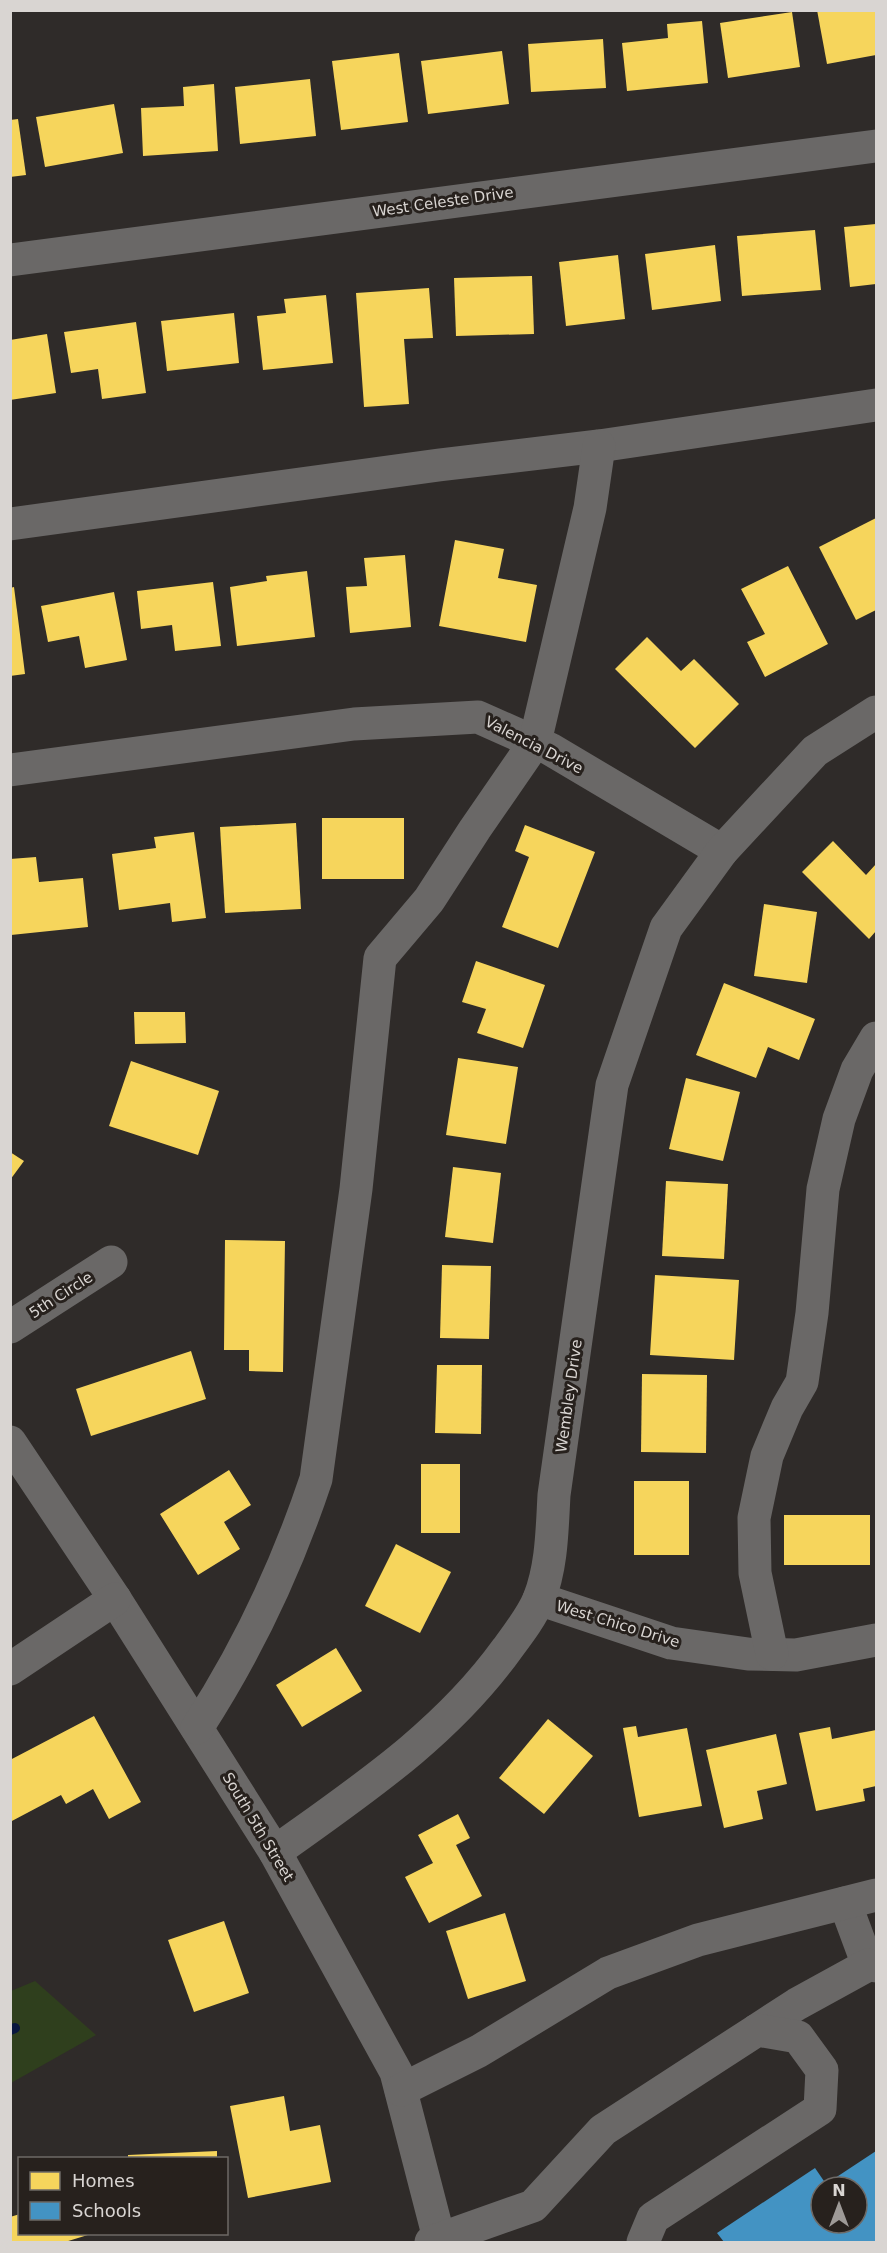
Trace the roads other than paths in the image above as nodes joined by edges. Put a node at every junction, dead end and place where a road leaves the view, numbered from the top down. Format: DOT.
graph roads {
  1 [pos="876,146"];
  2 [pos="10,260"];
  3 [pos="876,405"];
  4 [pos="600,446"];
  5 [pos="10,524"];
  6 [pos="876,712"];
  7 [pos="535,742"];
  8 [pos="10,770"];
  9 [pos="722,851"];
  10 [pos="876,1038"];
  11 [pos="111,1262"];
  12 [pos="10,1327"];
  13 [pos="10,1442"];
  14 [pos="115,1599"];
  15 [pos="539,1599"];
  16 [pos="876,1640"];
  17 [pos="772,1654"];
  18 [pos="10,1668"];
  19 [pos="197,1728"];
  20 [pos="275,1852"];
  21 [pos="861,1899"];
  22 [pos="872,1966"];
  23 [pos="757,2030"];
  24 [pos="401,2090"];
  25 [pos="437,2242"];
  26 [pos="643,2242"];
  1 -- 2 [label="street, West Celeste Drive"];
  3 -- 4 [label="street"];
  4 -- 5 [label="street"];
  4 -- 7 [label="street"];
  6 -- 9 [label="street"];
  7 -- 8 [label="street, Valencia Drive"];
  7 -- 9 [label="street, Valencia Drive"];
  7 -- 19 [label="street"];
  9 -- 15 [label="street, Wembley Drive"];
  10 -- 17 [label="street"];
  11 -- 12 [label="street, 5th Circle"];
  13 -- 14 [label="street, South 5th Street"];
  14 -- 18 [label="street"];
  14 -- 19 [label="street, South 5th Street"];
  15 -- 17 [label="street, West Chico Drive"];
  15 -- 20 [label="street, Wembley Drive"];
  16 -- 17 [label="street, West Chico Drive"];
  19 -- 20 [label="street, South 5th Street"];
  20 -- 24 [label="street, South 5th Street"];
  21 -- 22 [label="street"];
  21 -- 24 [label="street"];
  22 -- 23 [label="street"];
  23 -- 25 [label="street"];
  23 -- 26 [label="street"];
  24 -- 25 [label="street, South 5th Street"];
}
